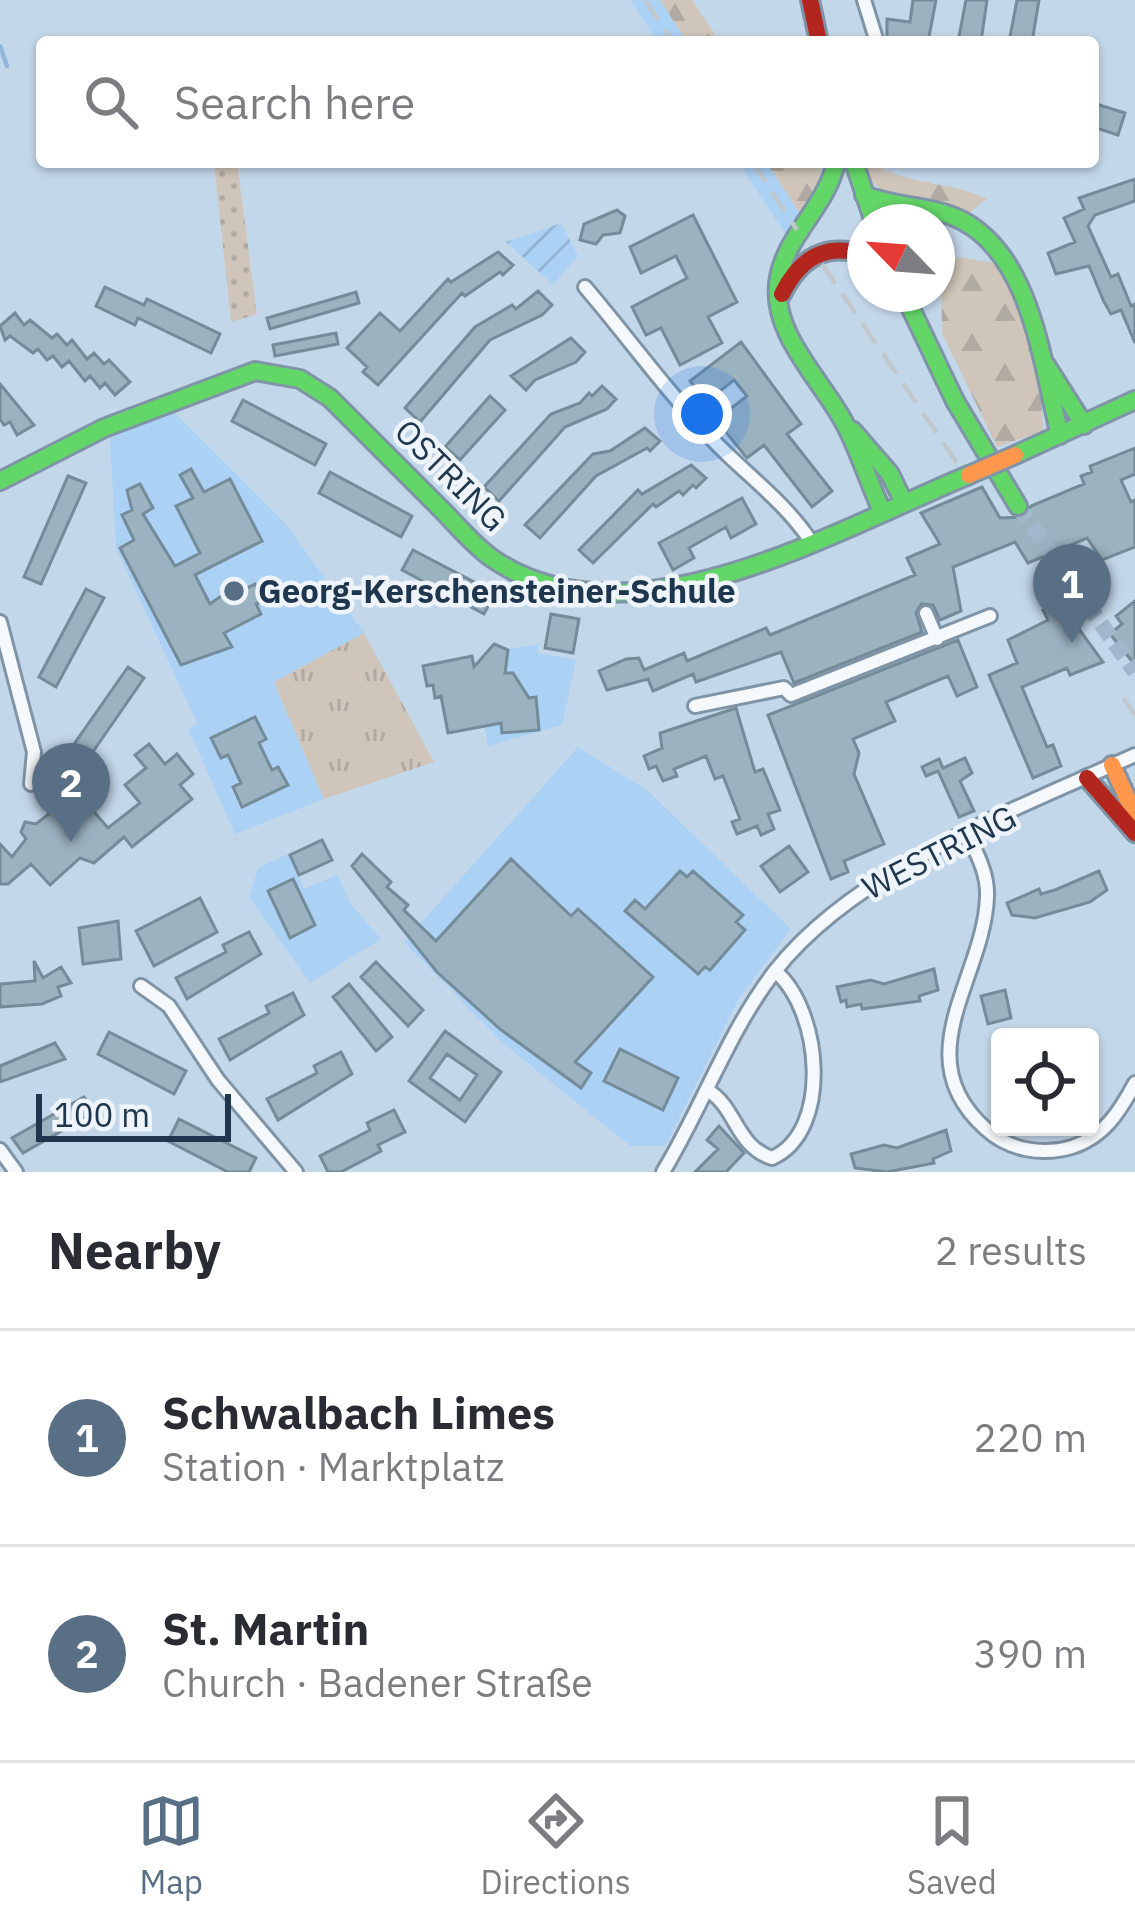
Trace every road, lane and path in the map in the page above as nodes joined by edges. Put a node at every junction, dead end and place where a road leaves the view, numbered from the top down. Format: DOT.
graph roads {
  1 [pos="810,0"];
  2 [pos="864,0"];
  3 [pos="818,36"];
  4 [pos="875,36"];
  5 [pos="834,168"];
  6 [pos="856,168"];
  7 [pos="864,195"];
  8 [pos="867,204"];
  9 [pos="955,226"];
  10 [pos="973,226"];
  11 [pos="847,251"];
  12 [pos="585,287"];
  13 [pos="780,307"];
  14 [pos="915,312"];
  15 [pos="1042,358"];
  16 [pos="1135,400"];
  17 [pos="844,422"];
  18 [pos="1084,425"];
  19 [pos="1060,435"];
  20 [pos="0,482"];
  21 [pos="904,503"];
  22 [pos="1018,506"];
  23 [pos="882,511"];
  24 [pos="811,540"];
  25 [pos="926,613"];
  26 [pos="990,616"];
  27 [pos="0,622"];
  28 [pos="937,639"];
  29 [pos="695,706"];
  30 [pos="1133,755"];
  31 [pos="1112,765"];
  32 [pos="1087,778"];
  33 [pos="31,784"];
  34 [pos="1135,814"];
  35 [pos="1135,833"];
  36 [pos="968,835"];
  37 [pos="775,971"];
  38 [pos="141,986"];
  39 [pos="1135,1083"];
  40 [pos="707,1090"];
  41 [pos="0,1150"];
  42 [pos="772,1158"];
  43 [pos="16,1172"];
  44 [pos="296,1172"];
  45 [pos="663,1172"];
  46 [pos="766,1172"];
  1 -- 3 [label="main road"];
  2 -- 4 [label="street"];
  5 -- 13 [label="main road"];
  6 -- 7 [label="main road"];
  7 -- 8 [label="main road"];
  7 -- 10 [label="main road"];
  9 -- 10 [label="main road"];
  10 -- 15 [label="main road"];
  11 -- 13 [label="main road"];
  12 -- 24 [label="street"];
  13 -- 17 [label="main road"];
  14 -- 22 [label="main road"];
  15 -- 18 [label="main road"];
  15 -- 19 [label="main road"];
  16 -- 18 [label="main road, OSTRING"];
  17 -- 21 [label="main road"];
  17 -- 23 [label="main road"];
  18 -- 19 [label="main road, OSTRING"];
  19 -- 21 [label="main road, OSTRING, bridge"];
  20 -- 24 [label="main road, OSTRING"];
  21 -- 23 [label="main road, OSTRING"];
  23 -- 24 [label="main road, OSTRING"];
  25 -- 28 [label="street"];
  26 -- 28 [label="street"];
  27 -- 33 [label="street"];
  28 -- 29 [label="street"];
  30 -- 31 [label="street, WESTRING"];
  31 -- 32 [label="street, WESTRING"];
  31 -- 34 [label="main road"];
  32 -- 35 [label="main road"];
  32 -- 36 [label="street, WESTRING"];
  36 -- 37 [label="street, WESTRING"];
  36 -- 39 [label="street"];
  37 -- 40 [label="street, WESTRING"];
  37 -- 42 [label="street"];
  38 -- 44 [label="street"];
  40 -- 42 [label="street"];
  40 -- 45 [label="street, WESTRING"];
  41 -- 43 [label="street"];
  42 -- 46 [label="street"];
}
